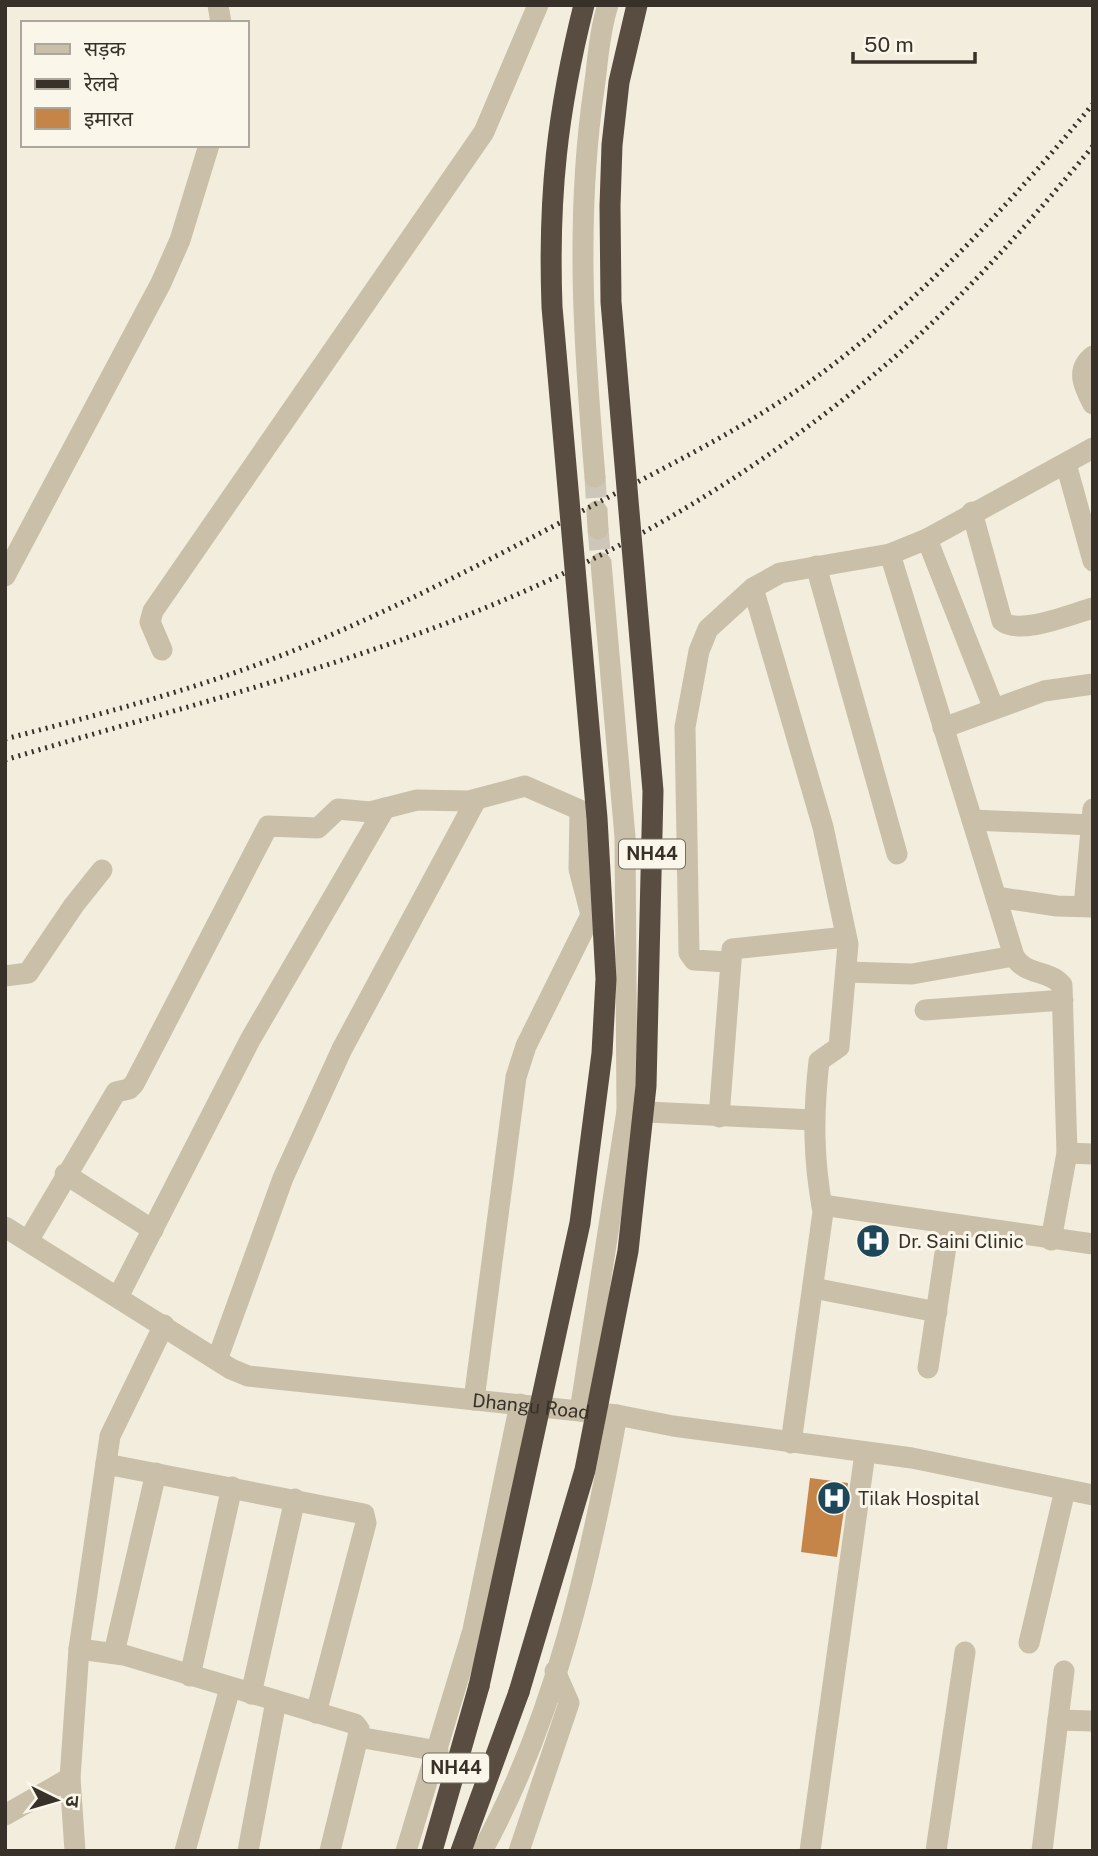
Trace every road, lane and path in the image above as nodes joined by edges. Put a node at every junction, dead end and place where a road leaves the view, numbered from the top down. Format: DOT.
graph roads {
  1 [pos="538,5"];
  2 [pos="584,5"];
  3 [pos="608,5"];
  4 [pos="637,5"];
  5 [pos="208,147"];
  6 [pos="1093,356"];
  7 [pos="1093,404"];
  8 [pos="1093,448"];
  9 [pos="1066,464"];
  10 [pos="595,477"];
  11 [pos="972,512"];
  12 [pos="1089,535"];
  13 [pos="927,539"];
  14 [pos="890,554"];
  15 [pos="1093,561"];
  16 [pos="601,563"];
  17 [pos="816,566"];
  18 [pos="5,576"];
  19 [pos="753,588"];
  20 [pos="1093,608"];
  21 [pos="162,650"];
  22 [pos="1093,684"];
  23 [pos="994,709"];
  24 [pos="943,728"];
  25 [pos="476,800"];
  26 [pos="385,808"];
  27 [pos="972,820"];
  28 [pos="1092,820"];
  29 [pos="897,855"];
  30 [pos="102,870"];
  31 [pos="996,897"];
  32 [pos="1088,907"];
  33 [pos="846,937"];
  34 [pos="1014,956"];
  35 [pos="729,962"];
  36 [pos="846,972"];
  37 [pos="5,976"];
  38 [pos="1063,1000"];
  39 [pos="925,1010"];
  40 [pos="627,1111"];
  41 [pos="719,1117"];
  42 [pos="813,1120"];
  43 [pos="1067,1153"];
  44 [pos="1093,1154"];
  45 [pos="65,1174"];
  46 [pos="822,1205"];
  47 [pos="949,1226"];
  48 [pos="5,1227"];
  49 [pos="153,1230"];
  50 [pos="1051,1240"];
  51 [pos="28,1241"];
  52 [pos="1093,1244"];
  53 [pos="813,1288"];
  54 [pos="118,1297"];
  55 [pos="937,1312"];
  56 [pos="164,1325"];
  57 [pos="217,1360"];
  58 [pos="928,1368"];
  59 [pos="474,1400"];
  60 [pos="520,1404"];
  61 [pos="580,1411"];
  62 [pos="617,1415"];
  63 [pos="791,1443"];
  64 [pos="865,1452"];
  65 [pos="106,1464"];
  66 [pos="156,1473"];
  67 [pos="232,1487"];
  68 [pos="1065,1490"];
  69 [pos="1093,1495"];
  70 [pos="295,1499"];
  71 [pos="1029,1643"];
  72 [pos="79,1649"];
  73 [pos="965,1652"];
  74 [pos="114,1653"];
  75 [pos="555,1671"];
  76 [pos="1065,1671"];
  77 [pos="190,1676"];
  78 [pos="230,1688"];
  79 [pos="251,1694"];
  80 [pos="276,1701"];
  81 [pos="316,1713"];
  82 [pos="1058,1720"];
  83 [pos="1093,1721"];
  84 [pos="358,1737"];
  85 [pos="438,1751"];
  86 [pos="70,1778"];
  87 [pos="480,1801"];
  88 [pos="5,1815"];
  89 [pos="75,1851"];
  90 [pos="185,1851"];
  91 [pos="248,1851"];
  92 [pos="330,1851"];
  93 [pos="406,1851"];
  94 [pos="432,1851"];
  95 [pos="461,1851"];
  96 [pos="473,1851"];
  97 [pos="482,1851"];
  98 [pos="519,1851"];
  99 [pos="810,1851"];
  100 [pos="936,1851"];
  101 [pos="1042,1851"];
  1 -- 21 [label="street"];
  2 -- 94 [label="highway, NH44, bridge"];
  3 -- 10 [label="street"];
  4 -- 87 [label="highway, NH44, bridge"];
  5 -- 18 [label="street"];
  6 -- 7 [label="street"];
  8 -- 9 [label="street"];
  9 -- 11 [label="street"];
  9 -- 12 [label="street"];
  11 -- 13 [label="street"];
  11 -- 20 [label="street"];
  12 -- 15 [label="street"];
  13 -- 14 [label="street"];
  13 -- 23 [label="street"];
  14 -- 17 [label="street"];
  14 -- 24 [label="street"];
  16 -- 40 [label="street"];
  17 -- 19 [label="street"];
  17 -- 29 [label="street"];
  19 -- 33 [label="street"];
  19 -- 35 [label="street"];
  22 -- 23 [label="street"];
  23 -- 24 [label="street"];
  24 -- 27 [label="street"];
  25 -- 26 [label="street"];
  25 -- 57 [label="street"];
  25 -- 59 [label="street"];
  26 -- 45 [label="street"];
  26 -- 49 [label="street"];
  27 -- 28 [label="street"];
  27 -- 31 [label="street"];
  28 -- 32 [label="street"];
  30 -- 37 [label="street"];
  31 -- 32 [label="street"];
  31 -- 34 [label="street"];
  33 -- 35 [label="street"];
  33 -- 36 [label="street"];
  34 -- 36 [label="street"];
  34 -- 38 [label="street"];
  35 -- 41 [label="street"];
  36 -- 42 [label="street"];
  38 -- 39 [label="street"];
  38 -- 43 [label="street"];
  40 -- 41 [label="street"];
  40 -- 61 [label="street"];
  41 -- 42 [label="street"];
  42 -- 46 [label="street"];
  43 -- 44 [label="street"];
  43 -- 50 [label="street"];
  45 -- 49 [label="street"];
  45 -- 51 [label="street"];
  46 -- 47 [label="street"];
  46 -- 53 [label="street"];
  47 -- 50 [label="street"];
  47 -- 55 [label="street"];
  48 -- 51 [label="street, Dhangu Road"];
  49 -- 54 [label="street"];
  50 -- 52 [label="street"];
  51 -- 54 [label="street, Dhangu Road"];
  53 -- 55 [label="street"];
  53 -- 63 [label="street"];
  54 -- 56 [label="street, Dhangu Road"];
  55 -- 58 [label="street"];
  56 -- 57 [label="street, Dhangu Road"];
  56 -- 65 [label="street"];
  57 -- 59 [label="street, Dhangu Road"];
  59 -- 60 [label="street, Dhangu Road"];
  60 -- 61 [label="street, Dhangu Road"];
  60 -- 85 [label="street"];
  61 -- 62 [label="street, Dhangu Road"];
  62 -- 63 [label="street, Dhangu Road"];
  62 -- 75 [label="street"];
  63 -- 64 [label="street, Dhangu Road"];
  64 -- 68 [label="street, Dhangu Road"];
  64 -- 99 [label="street"];
  65 -- 66 [label="street"];
  65 -- 72 [label="street"];
  66 -- 67 [label="street"];
  66 -- 74 [label="street"];
  67 -- 70 [label="street"];
  67 -- 77 [label="street"];
  68 -- 69 [label="street, Dhangu Road"];
  68 -- 71 [label="street"];
  70 -- 79 [label="street"];
  70 -- 81 [label="street"];
  72 -- 74 [label="street"];
  72 -- 86 [label="street"];
  73 -- 100 [label="street"];
  74 -- 77 [label="street"];
  75 -- 97 [label="street"];
  75 -- 98 [label="street"];
  76 -- 82 [label="street"];
  77 -- 78 [label="street"];
  78 -- 79 [label="street"];
  78 -- 90 [label="street"];
  79 -- 80 [label="street"];
  80 -- 81 [label="street"];
  80 -- 91 [label="street"];
  81 -- 84 [label="street"];
  82 -- 83 [label="street"];
  82 -- 101 [label="street"];
  84 -- 85 [label="street"];
  84 -- 92 [label="street"];
  85 -- 93 [label="street"];
  86 -- 88 [label="street"];
  86 -- 89 [label="street"];
  87 -- 95 [label="highway, NH44"];
  87 -- 96 [label="highway"];
}
